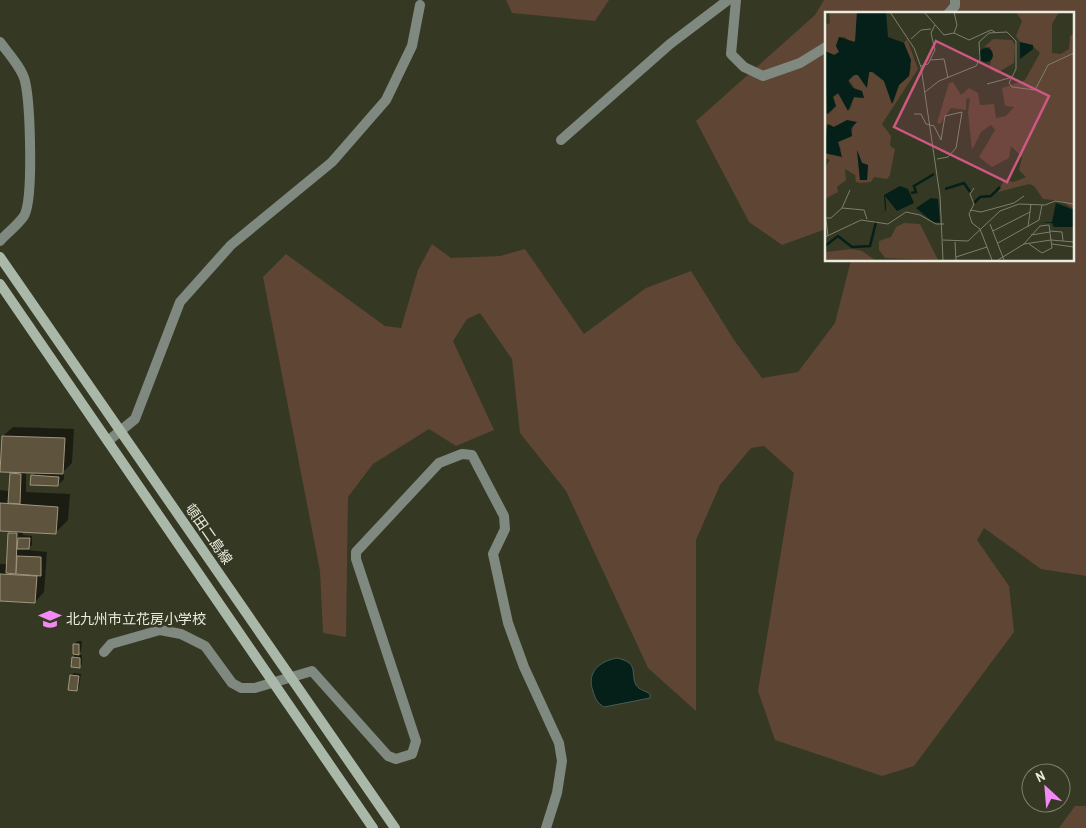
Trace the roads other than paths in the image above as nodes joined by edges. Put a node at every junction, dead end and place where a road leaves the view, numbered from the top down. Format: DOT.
graph roads {
  1 [pos="728,0"];
  2 [pos="736,0"];
  3 [pos="955,0"];
  4 [pos="419,2"];
  5 [pos="950,12"];
  6 [pos="0,42"];
  7 [pos="825,48"];
  8 [pos="561,140"];
  9 [pos="0,241"];
  10 [pos="0,257"];
  11 [pos="0,284"];
  12 [pos="121,430"];
  13 [pos="108,441"];
  14 [pos="104,652"];
  15 [pos="293,678"];
  16 [pos="274,681"];
  17 [pos="373,828"];
  18 [pos="394,828"];
  19 [pos="546,828"];
  1 -- 8 [label="street"];
  2 -- 7 [label="street"];
  3 -- 5 [label="street"];
  4 -- 12 [label="street"];
  6 -- 9 [label="street"];
  10 -- 12 [label="main road, 頓田二島線"];
  11 -- 13 [label="main road"];
  12 -- 13 [label="street"];
  12 -- 15 [label="main road, 頓田二島線"];
  13 -- 16 [label="main road"];
  14 -- 16 [label="street"];
  15 -- 16 [label="street"];
  15 -- 18 [label="main road, 頓田二島線"];
  15 -- 19 [label="street"];
  16 -- 17 [label="main road"];
}
